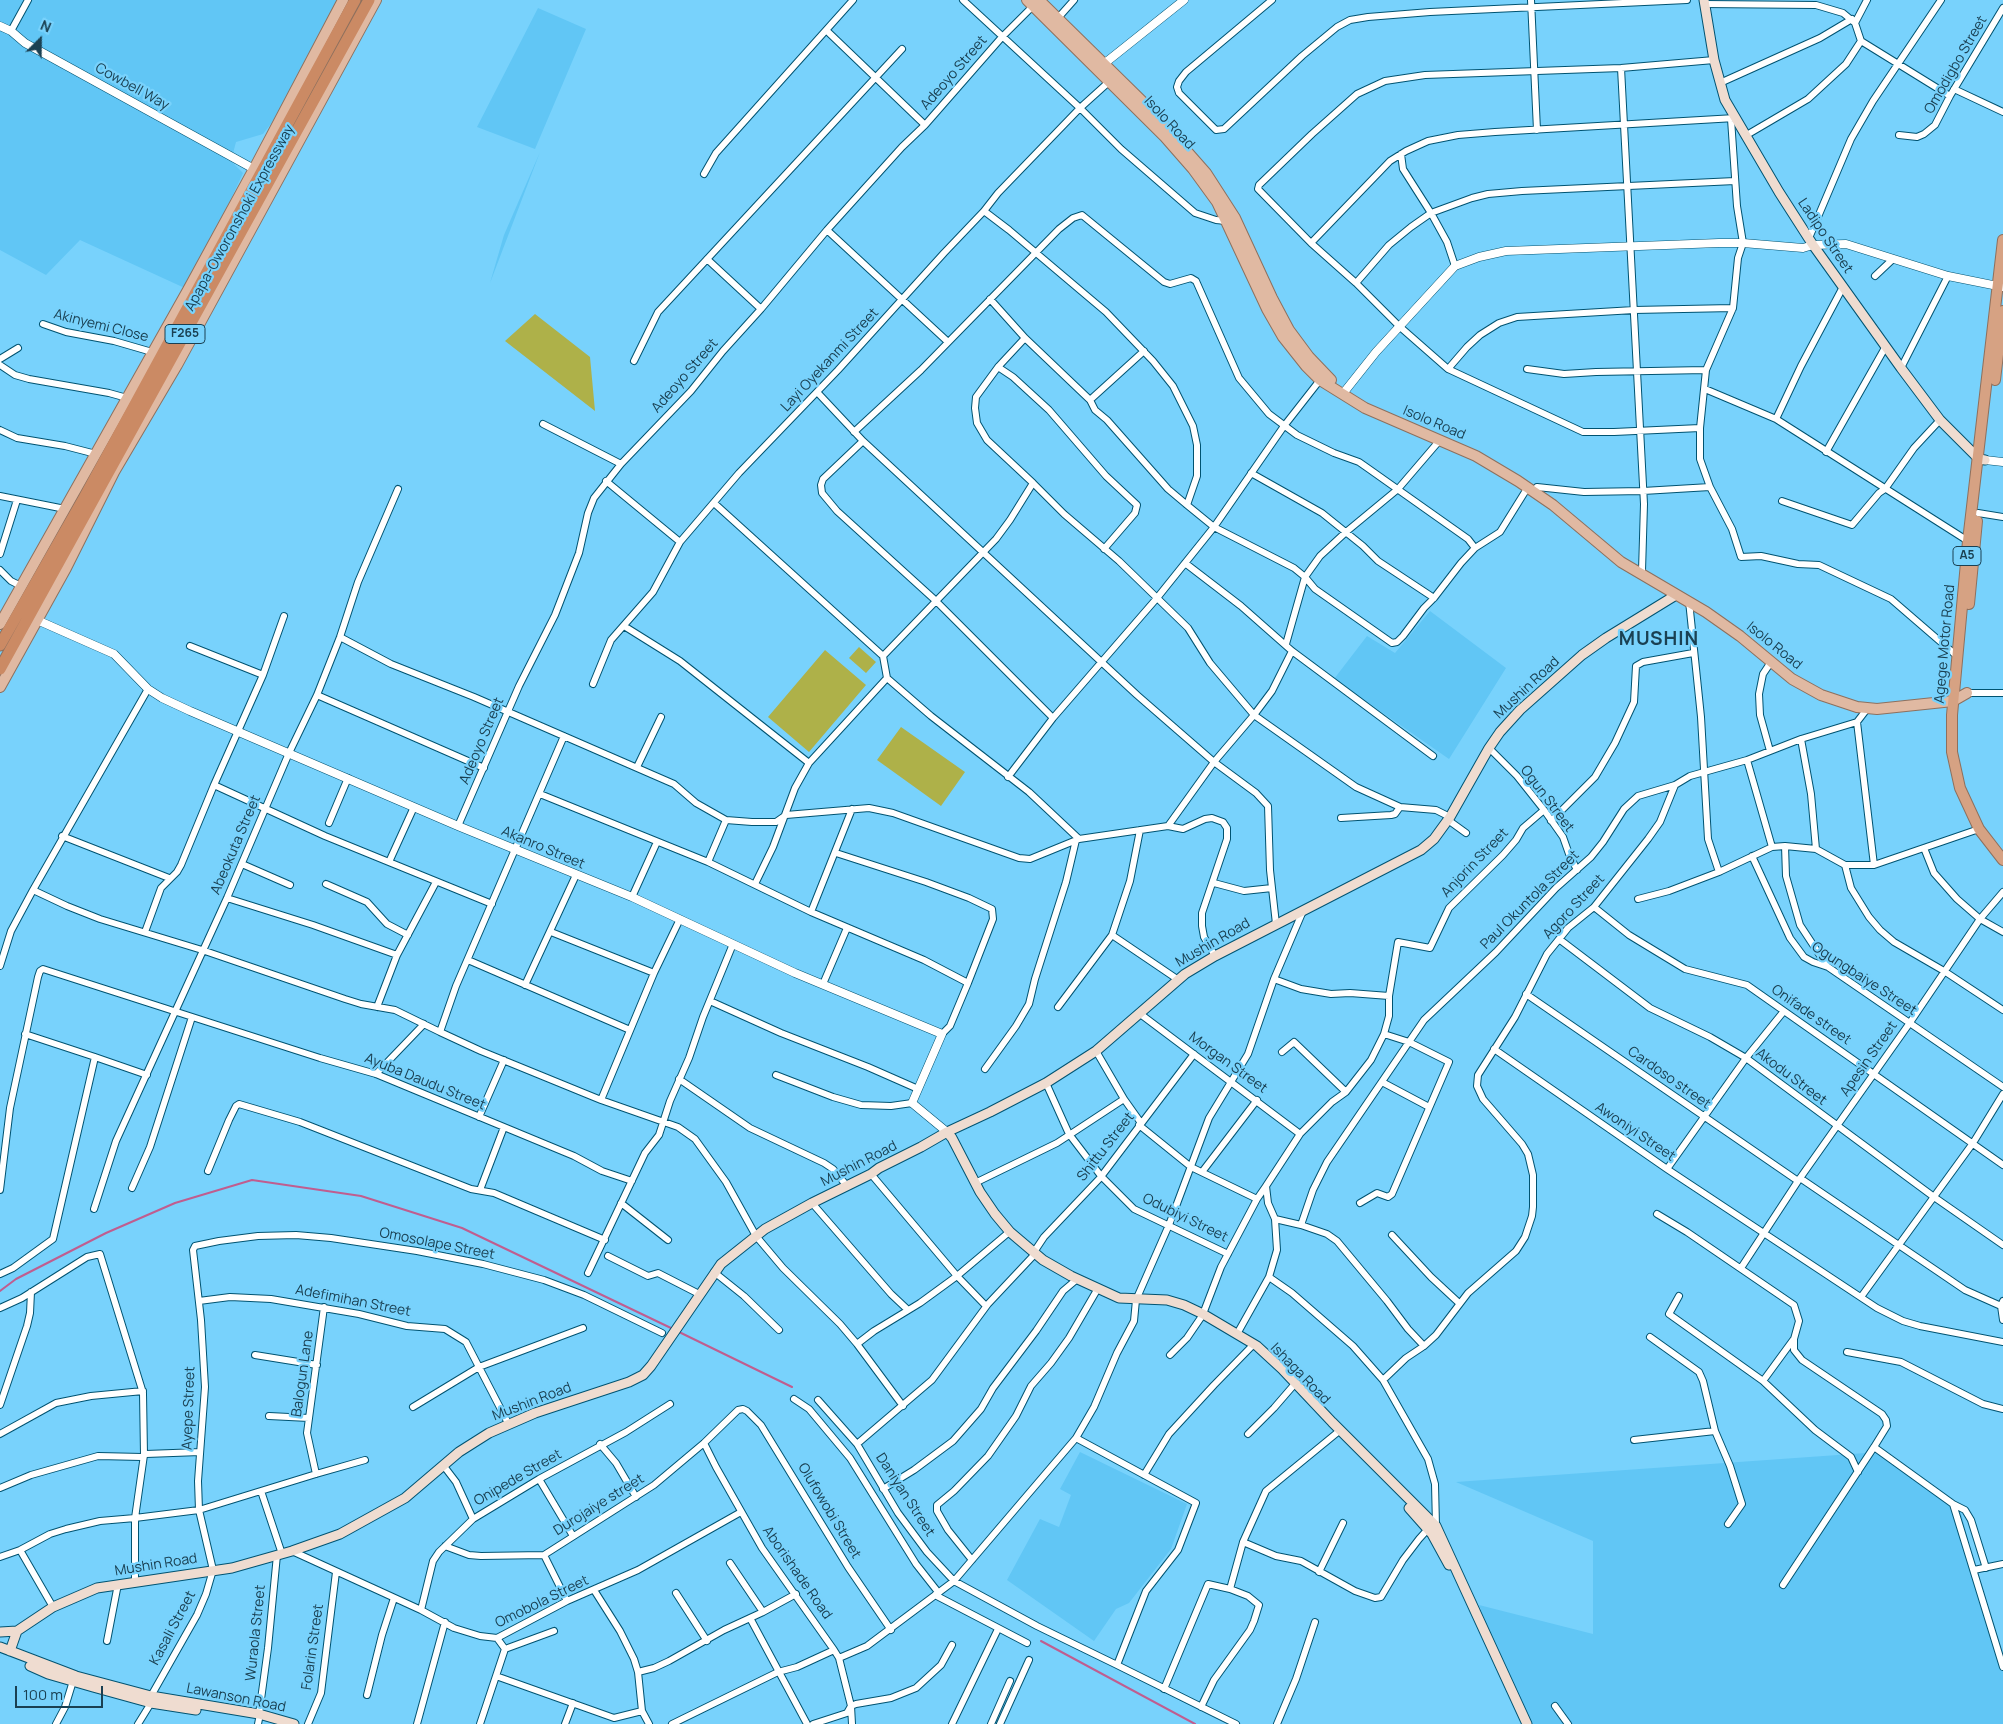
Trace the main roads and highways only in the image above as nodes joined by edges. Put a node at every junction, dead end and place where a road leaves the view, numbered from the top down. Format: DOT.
graph roads {
  1 [pos="343,0"];
  2 [pos="355,0"];
  3 [pos="369,0"];
  4 [pos="376,0"];
  5 [pos="1033,2"];
  6 [pos="1704,2"];
  7 [pos="1101,66"];
  8 [pos="1112,79"];
  9 [pos="2003,240"];
  10 [pos="2000,287"];
  11 [pos="1268,300"];
  12 [pos="2003,316"];
  13 [pos="1411,425"];
  14 [pos="1982,459"];
  15 [pos="1533,487"];
  16 [pos="1676,594"];
  17 [pos="3,613"];
  18 [pos="0,624"];
  19 [pos="0,645"];
  20 [pos="0,669"];
  21 [pos="0,687"];
  22 [pos="1958,695"];
  23 [pos="2003,850"];
  24 [pos="2003,860"];
  25 [pos="950,1135"];
  26 [pos="1034,1254"];
  27 [pos="1136,1301"];
  28 [pos="1202,1315"];
  29 [pos="1432,1527"];
  30 [pos="17,1631"];
  31 [pos="0,1632"];
  32 [pos="0,1647"];
  33 [pos="10,1652"];
  34 [pos="0,1653"];
  35 [pos="151,1699"];
  36 [pos="258,1719"];
  37 [pos="277,1724"];
  38 [pos="294,1724"];
  39 [pos="1521,1724"];
  40 [pos="1527,1724"];
  1 -- 17 [label="main road, Apapa-Oworonshoki Expressway"];
  2 -- 19 [label="highway, Apapa-Oworonshoki Expressway / F265"];
  3 -- 20 [label="highway, Apapa-Oworonshoki Expressway / F265"];
  4 -- 21 [label="main road, Apapa-Oworonshoki Expressway"];
  5 -- 7 [label="main road, Isolo Road"];
  5 -- 7 [label="main road, Isolo Road"];
  6 -- 14 [label="main road, Ladipo Street"];
  7 -- 8 [label="main road, Isolo Road"];
  8 -- 11 [label="main road, Isolo Road"];
  8 -- 11 [label="main road, Isolo Road"];
  9 -- 10 [label="highway, Agege Motor Road / A5"];
  10 -- 14 [label="highway, Agege Motor Road / A5"];
  11 -- 13 [label="main road, Isolo Road"];
  11 -- 13 [label="main road, Isolo Road"];
  12 -- 14 [label="highway, Agege Motor Road / A5"];
  13 -- 15 [label="main road, Isolo Road"];
  13 -- 15 [label="main road, Isolo Road"];
  14 -- 22 [label="highway, Agege Motor Road / A5"];
  14 -- 22 [label="highway, Agege Motor Road / A5"];
  15 -- 16 [label="main road, Isolo Road"];
  15 -- 22 [label="main road, Isolo Road"];
  16 -- 22 [label="main road, Isolo Road"];
  16 -- 25 [label="main road, Mushin Road"];
  17 -- 18 [label="main road, Apapa-Oworonshoki Expressway"];
  22 -- 23 [label="highway, Agege Motor Road / A5"];
  22 -- 24 [label="highway, Agege Motor Road / A5"];
  25 -- 26 [label="main road, Ishaga Road"];
  25 -- 26 [label="main road, Ishaga Road"];
  25 -- 30 [label="main road, Mushin Road"];
  26 -- 27 [label="main road, Ishaga Road"];
  26 -- 27 [label="main road, Ishaga Road"];
  27 -- 28 [label="main road, Ishaga Road"];
  28 -- 29 [label="main road, Ishaga Road"];
  28 -- 29 [label="main road, Ishaga Road"];
  29 -- 39 [label="main road, Ishaga Road"];
  29 -- 40 [label="main road, Ishaga Road"];
  30 -- 31 [label="main road"];
  30 -- 33 [label="main road"];
  32 -- 33 [label="main road, Lawanson Road"];
  33 -- 35 [label="main road, Lawanson Road"];
  34 -- 35 [label="main road, Lawanson Road"];
  35 -- 36 [label="main road, Lawanson Road"];
  36 -- 37 [label="main road, Lawanson Road"];
  36 -- 38 [label="main road, Lawanson Road"];
}
